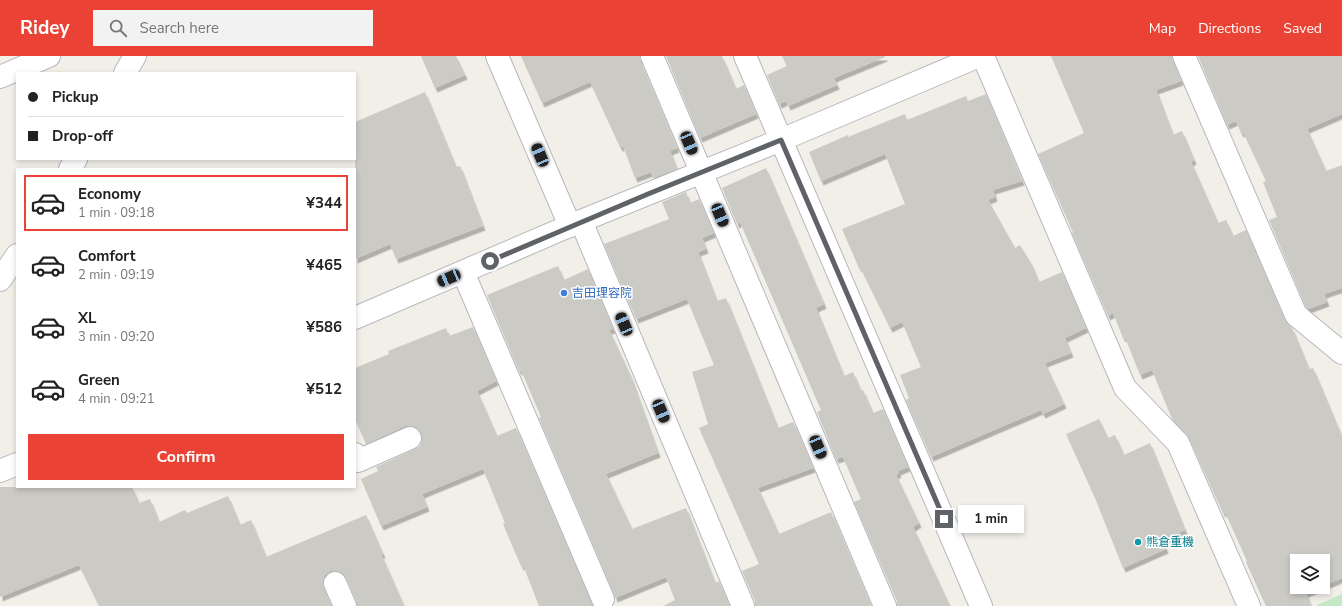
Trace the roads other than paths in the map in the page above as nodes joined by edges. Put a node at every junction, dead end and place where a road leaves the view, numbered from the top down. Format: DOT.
graph roads {
  1 [pos="49,56"];
  2 [pos="135,56"];
  3 [pos="497,56"];
  4 [pos="652,56"];
  5 [pos="746,56"];
  6 [pos="979,56"];
  7 [pos="983,56"];
  8 [pos="1184,56"];
  9 [pos="126,72"];
  10 [pos="0,77"];
  11 [pos="781,140"];
  12 [pos="701,172"];
  13 [pos="576,224"];
  14 [pos="16,256"];
  15 [pos="463,272"];
  16 [pos="0,280"];
  17 [pos="356,318"];
  18 [pos="1342,353"];
  19 [pos="410,438"];
  20 [pos="356,456"];
  21 [pos="16,464"];
  22 [pos="0,471"];
  23 [pos="335,583"];
  24 [pos="603,598"];
  25 [pos="345,606"];
  26 [pos="743,606"];
  27 [pos="885,606"];
  28 [pos="981,606"];
  29 [pos="1249,606"];
  1 -- 10 [label="street"];
  2 -- 9 [label="street"];
  3 -- 13 [label="street"];
  4 -- 12 [label="street"];
  5 -- 11 [label="street"];
  6 -- 11 [label="street"];
  7 -- 29 [label="street"];
  8 -- 18 [label="street"];
  11 -- 12 [label="street"];
  11 -- 28 [label="street"];
  12 -- 13 [label="street"];
  12 -- 27 [label="street"];
  13 -- 15 [label="street"];
  13 -- 26 [label="street"];
  14 -- 16 [label="street"];
  15 -- 17 [label="street"];
  15 -- 24 [label="street"];
  19 -- 20 [label="street"];
  21 -- 22 [label="street"];
  23 -- 25 [label="street"];
}
